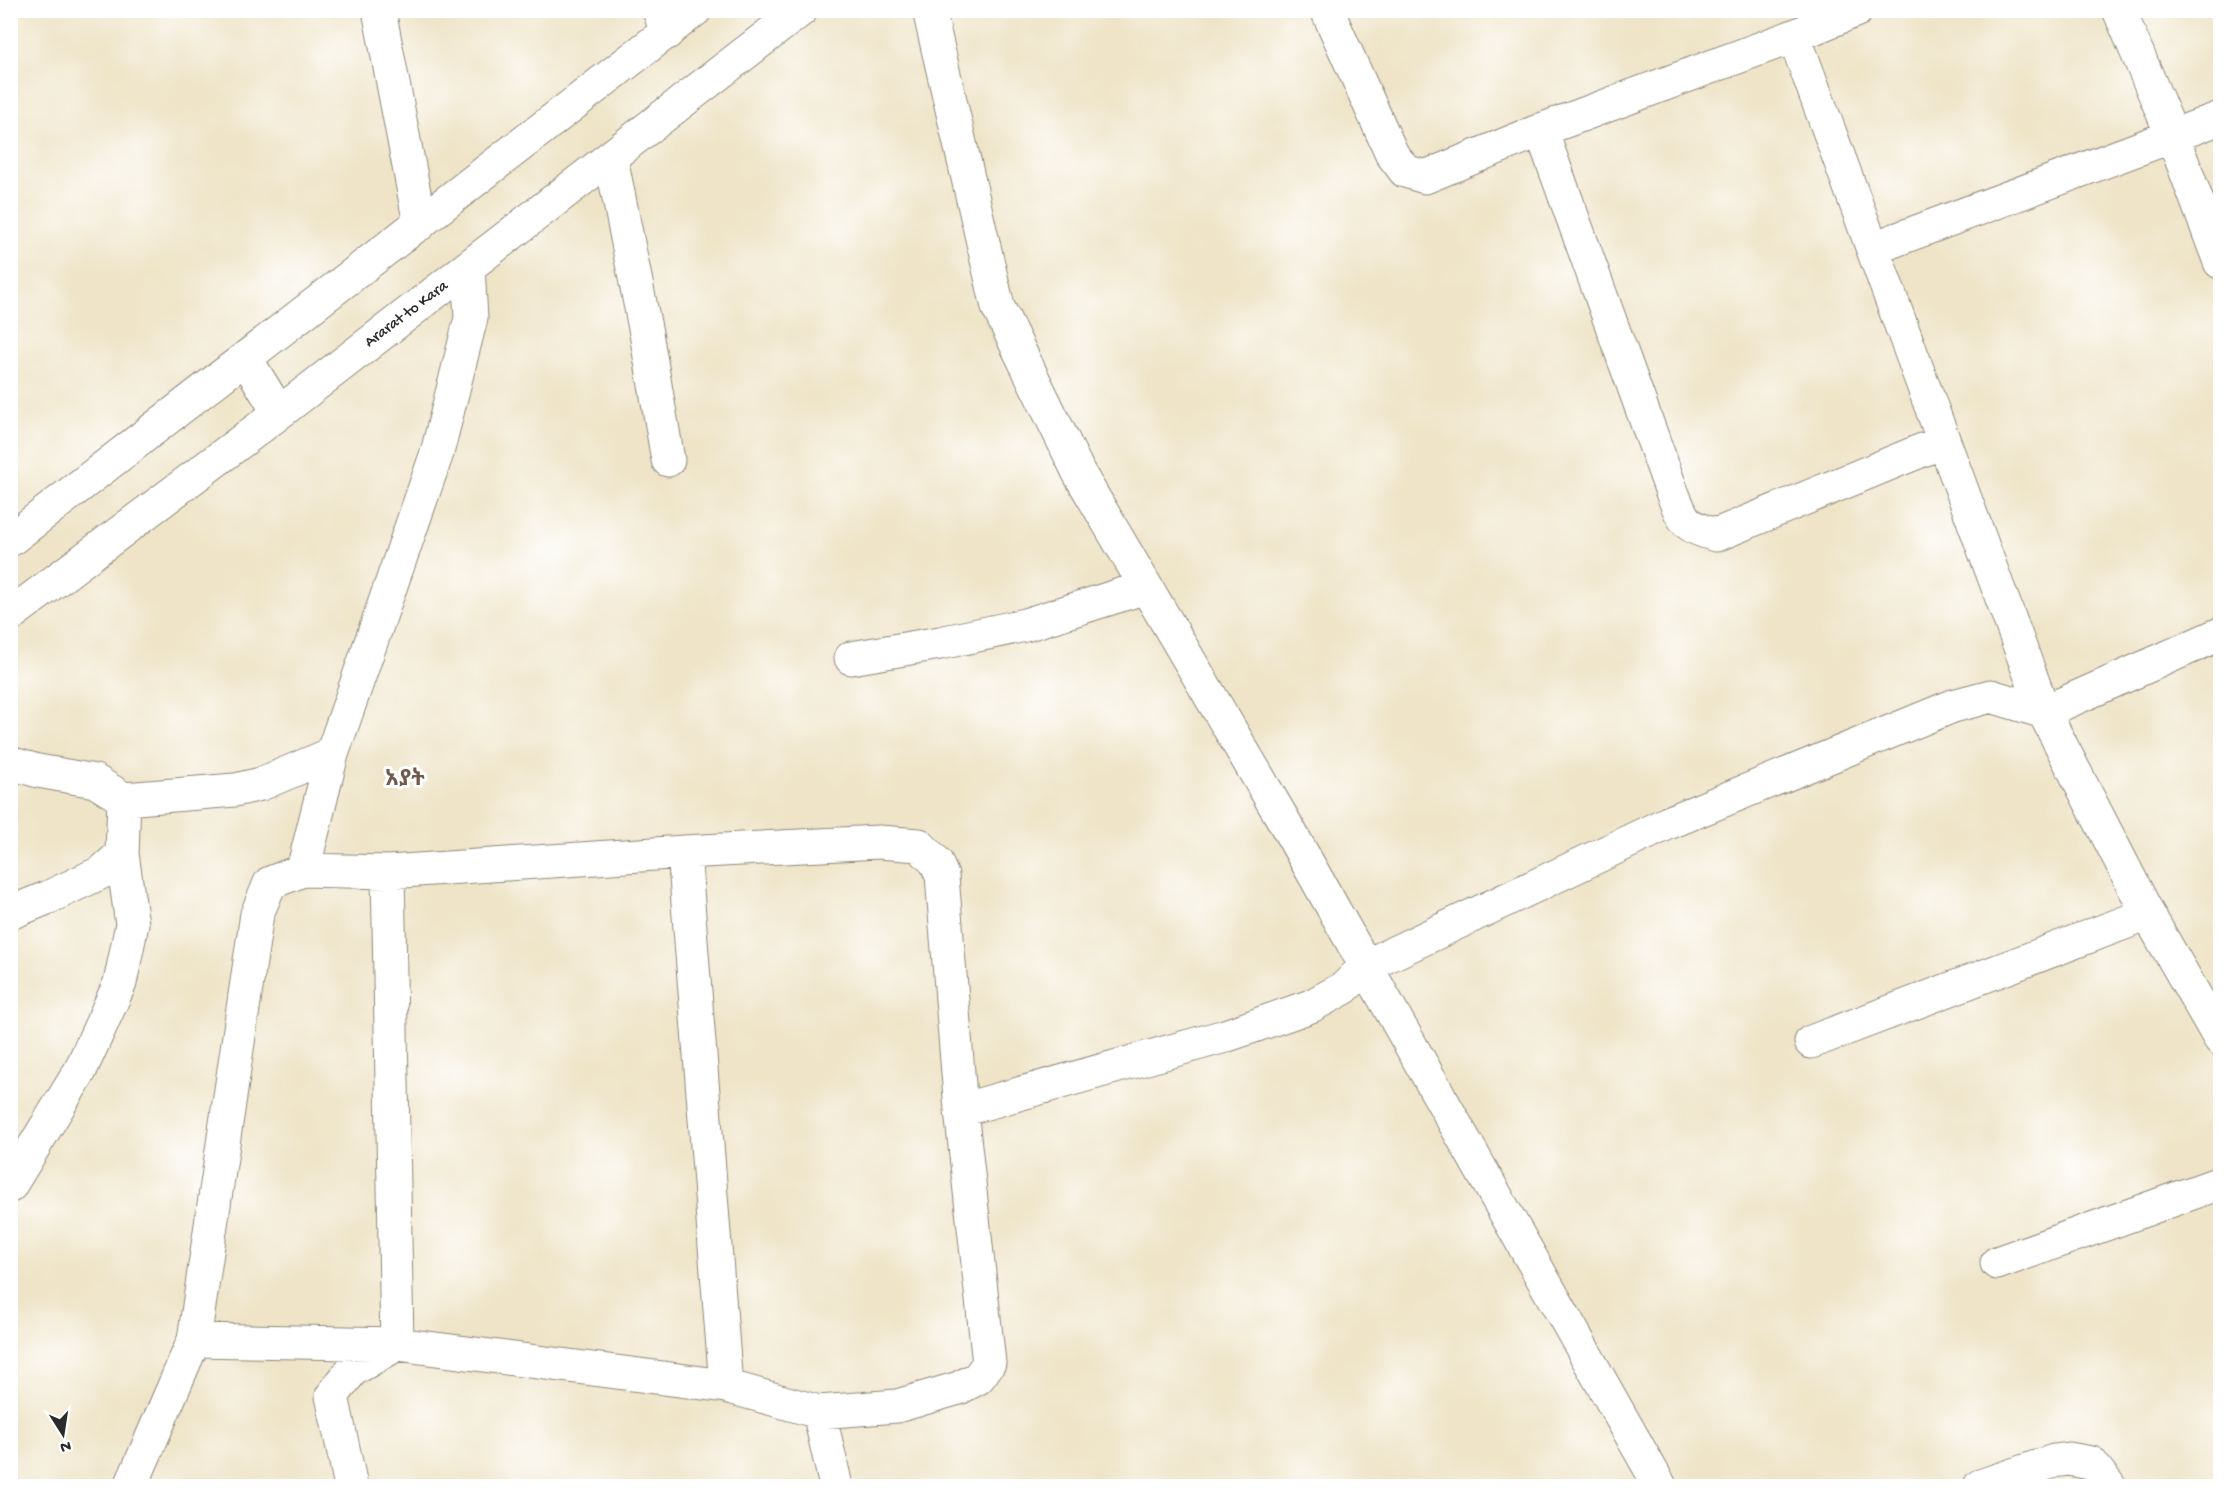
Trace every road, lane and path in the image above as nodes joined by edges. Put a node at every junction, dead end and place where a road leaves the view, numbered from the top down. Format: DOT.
graph roads {
  1 [pos="379,10"];
  2 [pos="695,10"];
  3 [pos="801,10"];
  4 [pos="929,10"];
  5 [pos="1327,10"];
  6 [pos="1857,10"];
  7 [pos="2119,10"];
  8 [pos="663,22"];
  9 [pos="1794,36"];
  10 [pos="2220,118"];
  11 [pos="1541,130"];
  12 [pos="2173,136"];
  13 [pos="611,158"];
  14 [pos="420,224"];
  15 [pos="1874,248"];
  16 [pos="2220,262"];
  17 [pos="468,268"];
  18 [pos="246,359"];
  19 [pos="279,413"];
  20 [pos="1942,442"];
  21 [pos="668,460"];
  22 [pos="10,540"];
  23 [pos="1146,587"];
  24 [pos="10,615"];
  25 [pos="2220,634"];
  26 [pos="851,658"];
  27 [pos="2044,712"];
  28 [pos="332,753"];
  29 [pos="10,763"];
  30 [pos="124,799"];
  31 [pos="684,852"];
  32 [pos="122,855"];
  33 [pos="303,870"];
  34 [pos="388,872"];
  35 [pos="10,913"];
  36 [pos="2148,914"];
  37 [pos="1366,966"];
  38 [pos="2220,1039"];
  39 [pos="1811,1042"];
  40 [pos="961,1110"];
  41 [pos="2220,1183"];
  42 [pos="10,1186"];
  43 [pos="1997,1263"];
  44 [pos="194,1340"];
  45 [pos="397,1344"];
  46 [pos="726,1386"];
  47 [pos="819,1412"];
  48 [pos="131,1486"];
  49 [pos="351,1486"];
  50 [pos="836,1486"];
  51 [pos="1660,1486"];
  52 [pos="1980,1486"];
  53 [pos="2109,1486"];
  1 -- 14 [label="street"];
  2 -- 8 [label="street"];
  3 -- 13 [label="street, Ararat to Kara"];
  4 -- 23 [label="street"];
  5 -- 11 [label="street"];
  6 -- 9 [label="street"];
  7 -- 12 [label="street"];
  8 -- 14 [label="street"];
  9 -- 11 [label="street"];
  9 -- 15 [label="street"];
  10 -- 12 [label="street"];
  11 -- 20 [label="street"];
  12 -- 15 [label="street"];
  12 -- 16 [label="street"];
  13 -- 17 [label="street, Ararat to Kara"];
  13 -- 21 [label="street"];
  14 -- 18 [label="street"];
  15 -- 20 [label="street"];
  17 -- 19 [label="street, Ararat to Kara"];
  17 -- 28 [label="street"];
  18 -- 19 [label="street"];
  18 -- 22 [label="street"];
  19 -- 24 [label="street, Ararat to Kara"];
  20 -- 27 [label="street"];
  23 -- 26 [label="street"];
  23 -- 37 [label="street"];
  25 -- 27 [label="street"];
  27 -- 36 [label="street"];
  27 -- 37 [label="street"];
  28 -- 30 [label="street"];
  28 -- 33 [label="street"];
  29 -- 30 [label="street"];
  30 -- 32 [label="street"];
  31 -- 34 [label="street"];
  31 -- 40 [label="street"];
  31 -- 46 [label="street"];
  32 -- 35 [label="street"];
  32 -- 42 [label="street"];
  33 -- 34 [label="street"];
  33 -- 44 [label="street"];
  34 -- 45 [label="street"];
  36 -- 38 [label="street"];
  36 -- 39 [label="street"];
  37 -- 40 [label="street"];
  37 -- 51 [label="street"];
  40 -- 47 [label="street"];
  41 -- 43 [label="street"];
  44 -- 45 [label="street"];
  44 -- 48 [label="street"];
  45 -- 46 [label="street"];
  45 -- 49 [label="street"];
  46 -- 47 [label="street"];
  47 -- 50 [label="street"];
  52 -- 53 [label="street"];
}
